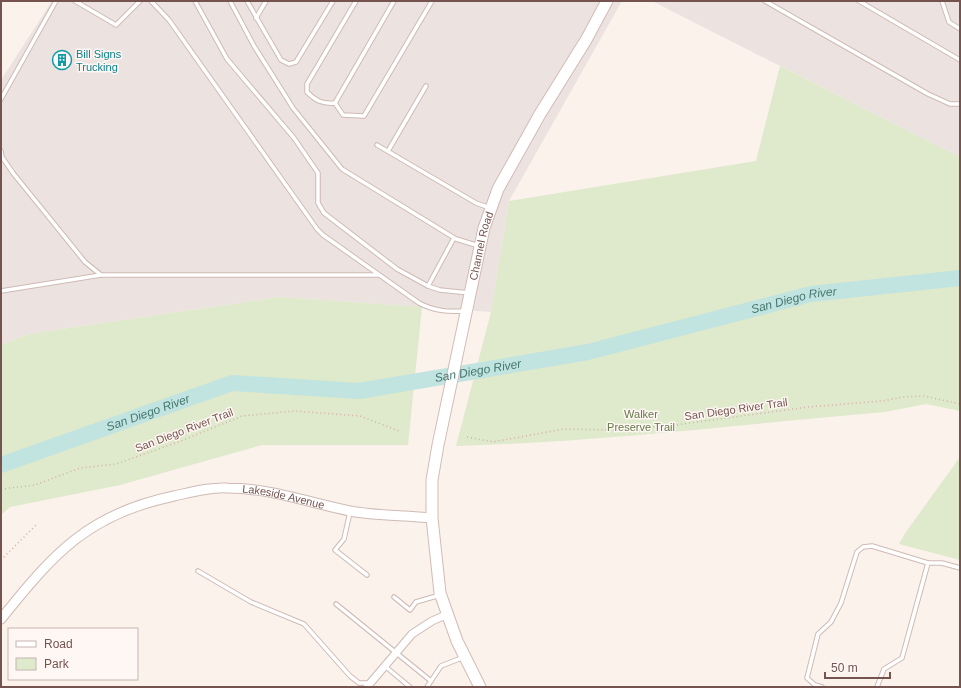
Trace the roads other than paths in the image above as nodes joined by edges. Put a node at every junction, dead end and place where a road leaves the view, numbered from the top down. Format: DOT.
graph roads {
  1 [pos="56,1"];
  2 [pos="75,1"];
  3 [pos="140,1"];
  4 [pos="151,1"];
  5 [pos="230,1"];
  6 [pos="247,1"];
  7 [pos="266,1"];
  8 [pos="333,1"];
  9 [pos="356,1"];
  10 [pos="394,1"];
  11 [pos="432,1"];
  12 [pos="607,1"];
  13 [pos="765,1"];
  14 [pos="858,1"];
  15 [pos="942,1"];
  16 [pos="196,2"];
  17 [pos="256,18"];
  18 [pos="960,29"];
  19 [pos="960,60"];
  20 [pos="426,86"];
  21 [pos="1,99"];
  22 [pos="335,103"];
  23 [pos="960,104"];
  24 [pos="377,145"];
  25 [pos="1,151"];
  26 [pos="388,151"];
  27 [pos="491,209"];
  28 [pos="454,238"];
  29 [pos="480,247"];
  30 [pos="101,275"];
  31 [pos="379,275"];
  32 [pos="428,286"];
  33 [pos="1,291"];
  34 [pos="471,293"];
  35 [pos="467,311"];
  36 [pos="351,511"];
  37 [pos="432,518"];
  38 [pos="928,563"];
  39 [pos="960,568"];
  40 [pos="198,571"];
  41 [pos="367,575"];
  42 [pos="441,595"];
  43 [pos="394,597"];
  44 [pos="336,604"];
  45 [pos="448,614"];
  46 [pos="1,619"];
  47 [pos="398,653"];
  48 [pos="465,657"];
  49 [pos="386,667"];
  50 [pos="431,681"];
  51 [pos="369,685"];
  52 [pos="410,687"];
  53 [pos="427,687"];
  54 [pos="480,687"];
  55 [pos="822,687"];
  56 [pos="877,687"];
  1 -- 21 [label="lane"];
  2 -- 3 [label="lane"];
  4 -- 31 [label="lane"];
  5 -- 28 [label="lane"];
  6 -- 17 [label="lane"];
  7 -- 17 [label="lane"];
  8 -- 17 [label="lane"];
  9 -- 22 [label="lane"];
  10 -- 22 [label="lane"];
  11 -- 22 [label="lane"];
  12 -- 27 [label="main road, Channel Road"];
  13 -- 23 [label="lane"];
  14 -- 19 [label="lane"];
  15 -- 18 [label="lane"];
  16 -- 32 [label="lane"];
  20 -- 26 [label="lane"];
  24 -- 26 [label="lane"];
  25 -- 30 [label="lane"];
  26 -- 27 [label="lane"];
  27 -- 29 [label="main road, Channel Road"];
  28 -- 29 [label="lane"];
  28 -- 32 [label="lane"];
  29 -- 34 [label="main road, Channel Road"];
  30 -- 31 [label="lane"];
  30 -- 33 [label="lane"];
  31 -- 35 [label="lane"];
  32 -- 34 [label="lane"];
  34 -- 35 [label="main road, Channel Road"];
  35 -- 37 [label="main road, Channel Road"];
  36 -- 37 [label="street, Lakeside Avenue"];
  36 -- 41 [label="lane"];
  36 -- 46 [label="street, Lakeside Avenue"];
  37 -- 42 [label="main road"];
  38 -- 39 [label="lane"];
  38 -- 55 [label="lane"];
  38 -- 56 [label="lane"];
  40 -- 51 [label="lane"];
  42 -- 43 [label="lane"];
  42 -- 45 [label="main road"];
  44 -- 47 [label="lane"];
  45 -- 47 [label="street"];
  45 -- 48 [label="main road"];
  47 -- 49 [label="street"];
  47 -- 50 [label="lane"];
  48 -- 50 [label="lane"];
  48 -- 54 [label="main road"];
  49 -- 51 [label="street"];
  49 -- 52 [label="lane"];
  50 -- 53 [label="lane"];
}
